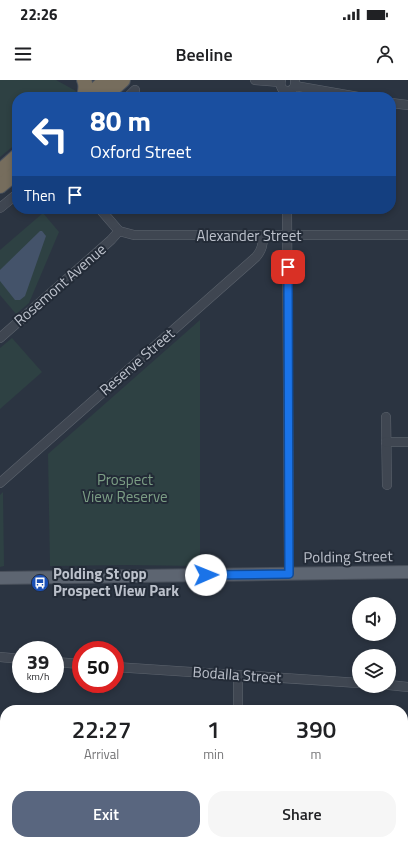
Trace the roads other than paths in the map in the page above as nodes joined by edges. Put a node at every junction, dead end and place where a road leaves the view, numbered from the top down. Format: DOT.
graph roads {
  1 [pos="84,80"];
  2 [pos="106,80"];
  3 [pos="123,80"];
  4 [pos="255,80"];
  5 [pos="280,81"];
  6 [pos="295,83"];
  7 [pos="136,90"];
  8 [pos="86,92"];
  9 [pos="91,92"];
  10 [pos="110,92"];
  11 [pos="134,92"];
  12 [pos="285,92"];
  13 [pos="290,92"];
  14 [pos="336,92"];
  15 [pos="396,104"];
  16 [pos="408,105"];
  17 [pos="12,160"];
  18 [pos="0,171"];
  19 [pos="12,176"];
  20 [pos="0,186"];
  21 [pos="12,198"];
  22 [pos="0,208"];
  23 [pos="105,214"];
  24 [pos="287,214"];
  25 [pos="119,230"];
  26 [pos="287,235"];
  27 [pos="408,235"];
  28 [pos="263,236"];
  29 [pos="0,338"];
  30 [pos="386,417"];
  31 [pos="386,442"];
  32 [pos="408,442"];
  33 [pos="0,483"];
  34 [pos="387,485"];
  35 [pos="408,572"];
  36 [pos="289,574"];
  37 [pos="0,578"];
  38 [pos="0,657"];
  39 [pos="12,658"];
  40 [pos="124,668"];
  41 [pos="238,675"];
  42 [pos="352,683"];
  43 [pos="396,686"];
  44 [pos="408,687"];
  45 [pos="238,705"];
  1 -- 8 [label="highway"];
  2 -- 9 [label="highway"];
  3 -- 10 [label="highway"];
  4 -- 5 [label="street"];
  5 -- 12 [label="street"];
  6 -- 13 [label="street"];
  6 -- 14 [label="street"];
  7 -- 11 [label="street"];
  15 -- 16 [label="street"];
  17 -- 18 [label="highway"];
  19 -- 20 [label="highway"];
  21 -- 22 [label="street"];
  23 -- 25 [label="street"];
  24 -- 26 [label="street"];
  25 -- 28 [label="street, Alexander Street"];
  25 -- 29 [label="street, Rosemont Avenue"];
  26 -- 27 [label="street, Alexander Street"];
  26 -- 28 [label="street, Alexander Street"];
  26 -- 36 [label="street"];
  28 -- 33 [label="street, Reserve Street"];
  30 -- 31 [label="street"];
  31 -- 32 [label="street"];
  31 -- 34 [label="street"];
  35 -- 36 [label="main road, Polding Street"];
  36 -- 37 [label="main road, Polding Street"];
  38 -- 39 [label="street"];
  40 -- 41 [label="street, Bodalla Street"];
  41 -- 42 [label="street, Bodalla Street"];
  41 -- 45 [label="street"];
  43 -- 44 [label="street"];
}
